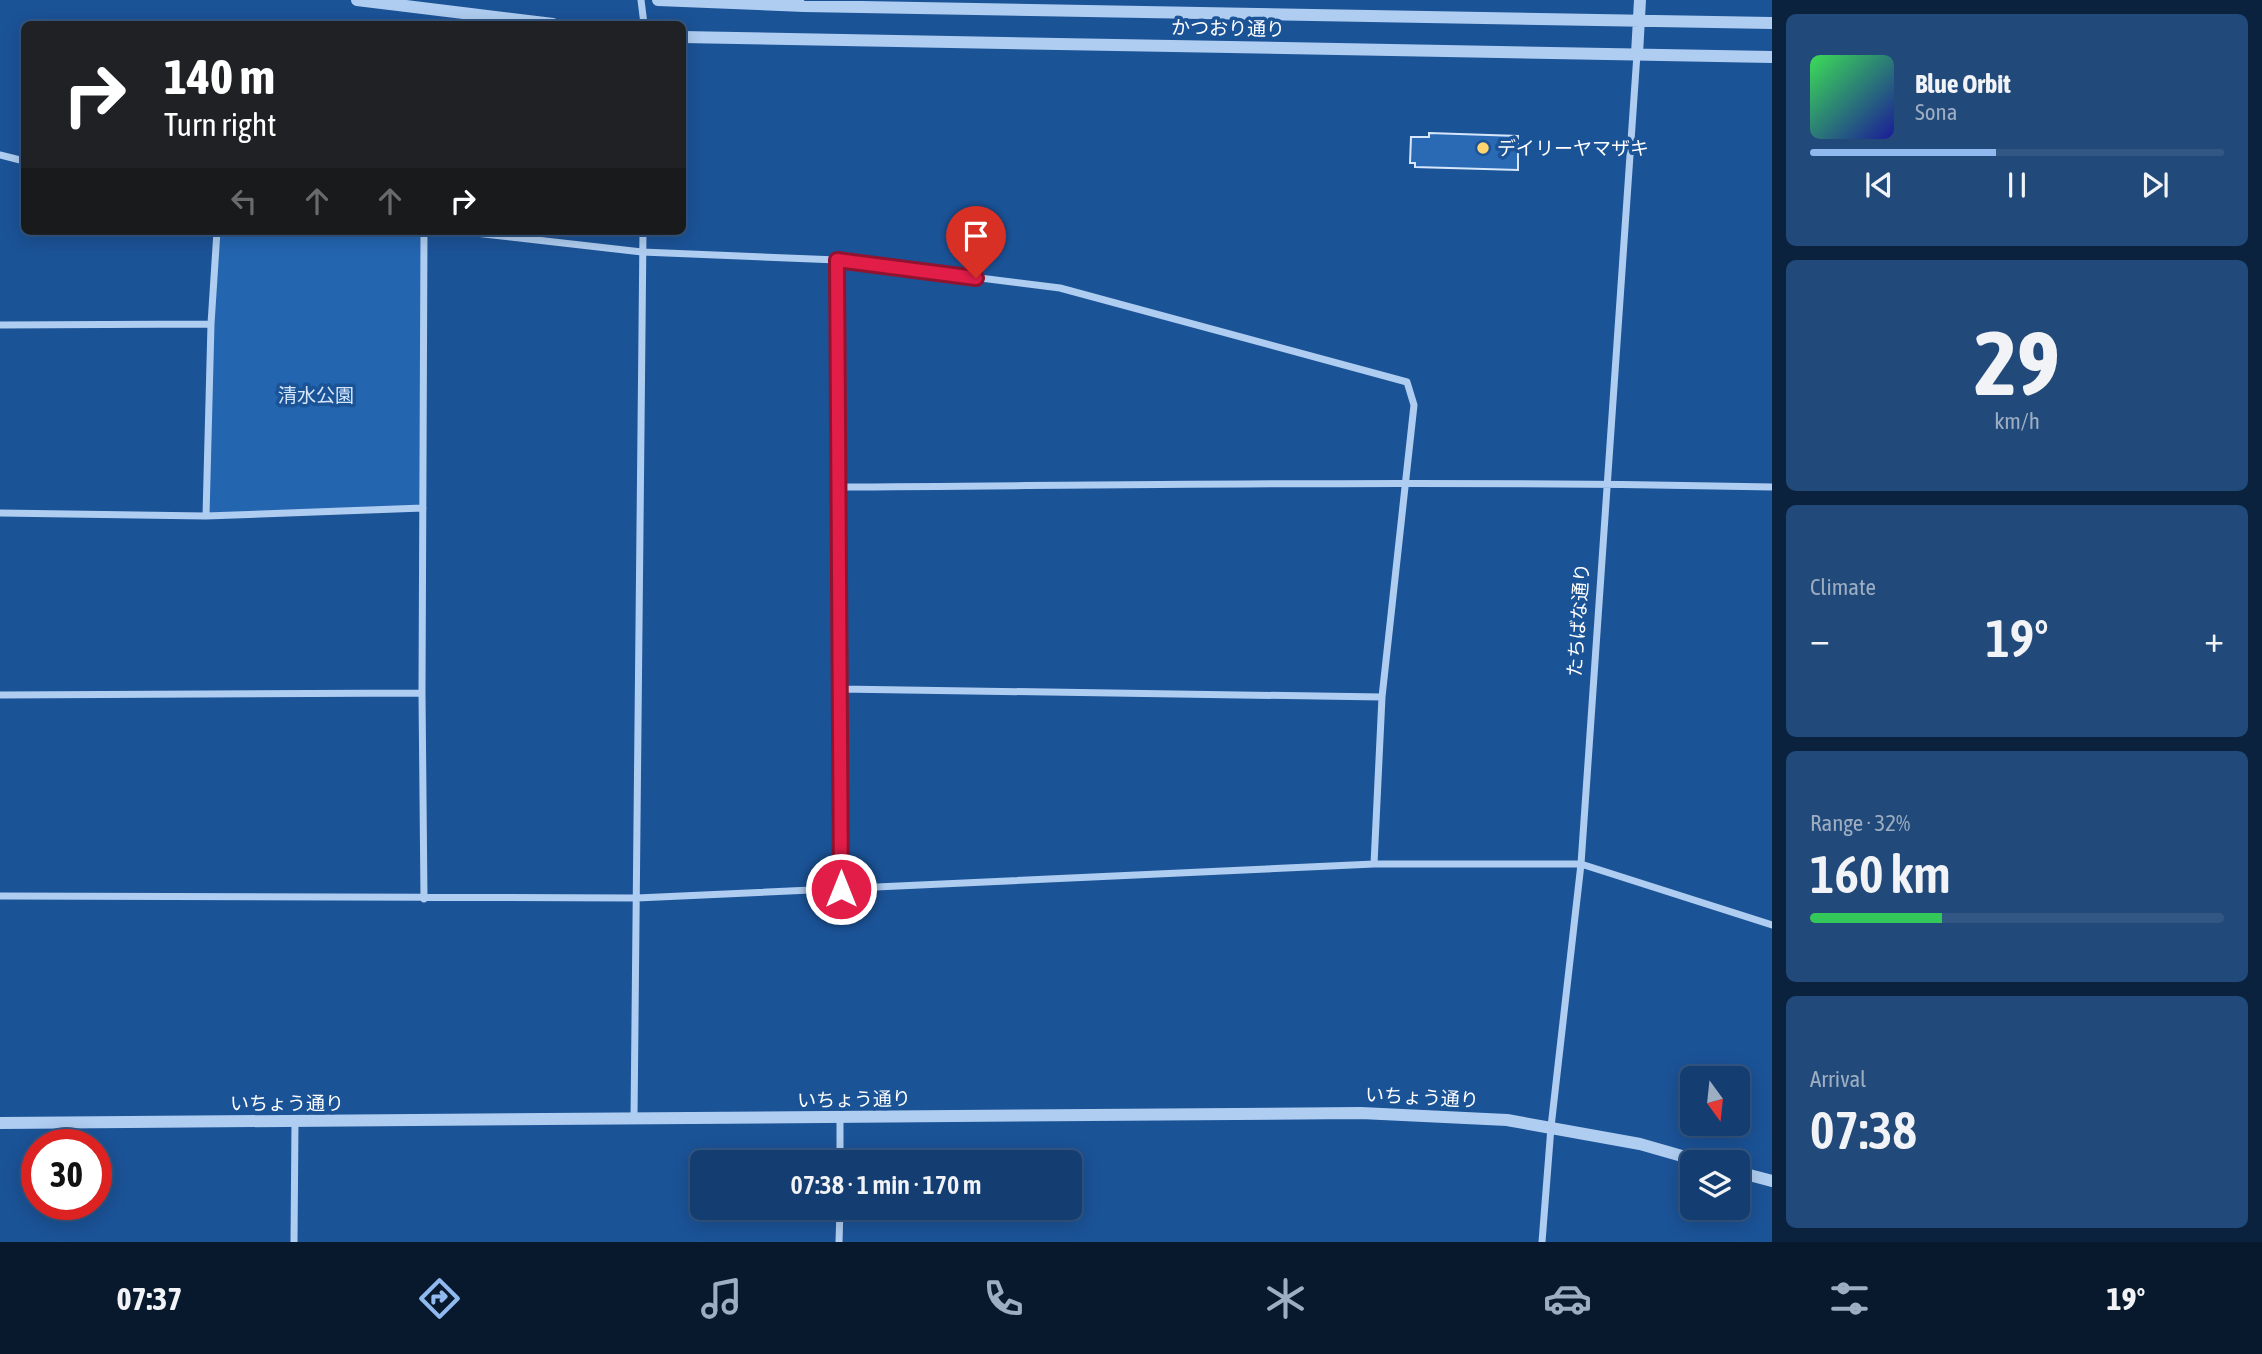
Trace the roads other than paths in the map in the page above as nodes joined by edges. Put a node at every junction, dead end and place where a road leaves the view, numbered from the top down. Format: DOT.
graph roads {
  1 [pos="357,0"];
  2 [pos="640,0"];
  3 [pos="658,0"];
  4 [pos="1640,0"];
  5 [pos="1639,20"];
  6 [pos="528,21"];
  7 [pos="644,21"];
  8 [pos="1772,23"];
  9 [pos="686,37"];
  10 [pos="1637,54"];
  11 [pos="1772,57"];
  12 [pos="0,155"];
  13 [pos="21,160"];
  14 [pos="217,235"];
  15 [pos="424,235"];
  16 [pos="493,235"];
  17 [pos="643,235"];
  18 [pos="642,252"];
  19 [pos="837,260"];
  20 [pos="211,324"];
  21 [pos="0,325"];
  22 [pos="1406,483"];
  23 [pos="1607,483"];
  24 [pos="840,487"];
  25 [pos="1772,487"];
  26 [pos="423,508"];
  27 [pos="0,513"];
  28 [pos="206,516"];
  29 [pos="840,689"];
  30 [pos="422,693"];
  31 [pos="0,695"];
  32 [pos="1382,697"];
  33 [pos="1374,864"];
  34 [pos="1581,864"];
  35 [pos="841,889"];
  36 [pos="0,896"];
  37 [pos="637,898"];
  38 [pos="424,899"];
  39 [pos="1772,925"];
  40 [pos="840,1118"];
  41 [pos="634,1119"];
  42 [pos="295,1122"];
  43 [pos="0,1124"];
  44 [pos="1551,1127"];
  45 [pos="840,1150"];
  46 [pos="1680,1155"];
  47 [pos="1750,1175"];
  48 [pos="1772,1181"];
  49 [pos="840,1220"];
  50 [pos="294,1242"];
  51 [pos="839,1242"];
  52 [pos="1542,1242"];
  1 -- 6 [label="street"];
  2 -- 7 [label="street"];
  3 -- 5 [label="street, かつおり通り"];
  4 -- 5 [label="street, たちばな通り"];
  5 -- 8 [label="street, かつおり通り"];
  5 -- 10 [label="street, たちばな通り"];
  9 -- 10 [label="street, かつおり通り"];
  10 -- 11 [label="street, かつおり通り"];
  10 -- 23 [label="street, たちばな通り"];
  12 -- 13 [label="street"];
  14 -- 20 [label="street"];
  15 -- 26 [label="street"];
  16 -- 18 [label="street"];
  17 -- 18 [label="street"];
  18 -- 19 [label="street"];
  18 -- 37 [label="street"];
  19 -- 22 [label="street"];
  19 -- 24 [label="street"];
  20 -- 21 [label="street"];
  20 -- 28 [label="street"];
  22 -- 23 [label="street"];
  22 -- 24 [label="street"];
  22 -- 32 [label="street"];
  23 -- 25 [label="street"];
  23 -- 34 [label="street, たちばな通り"];
  24 -- 29 [label="street"];
  26 -- 28 [label="street"];
  26 -- 30 [label="street"];
  27 -- 28 [label="street"];
  29 -- 32 [label="street"];
  29 -- 35 [label="street"];
  30 -- 31 [label="street"];
  30 -- 38 [label="street"];
  32 -- 33 [label="street"];
  33 -- 34 [label="street"];
  33 -- 35 [label="street"];
  34 -- 39 [label="street"];
  34 -- 44 [label="street, たちばな通り"];
  35 -- 37 [label="street"];
  36 -- 38 [label="street"];
  37 -- 38 [label="street"];
  37 -- 41 [label="street"];
  40 -- 41 [label="street, いちょう通り"];
  40 -- 44 [label="street, いちょう通り"];
  40 -- 45 [label="street"];
  41 -- 42 [label="street, いちょう通り"];
  42 -- 43 [label="street, いちょう通り"];
  42 -- 50 [label="street"];
  44 -- 46 [label="street, いちょう通り"];
  44 -- 52 [label="street, たちばな通り"];
  47 -- 48 [label="street"];
  49 -- 51 [label="street"];
}
